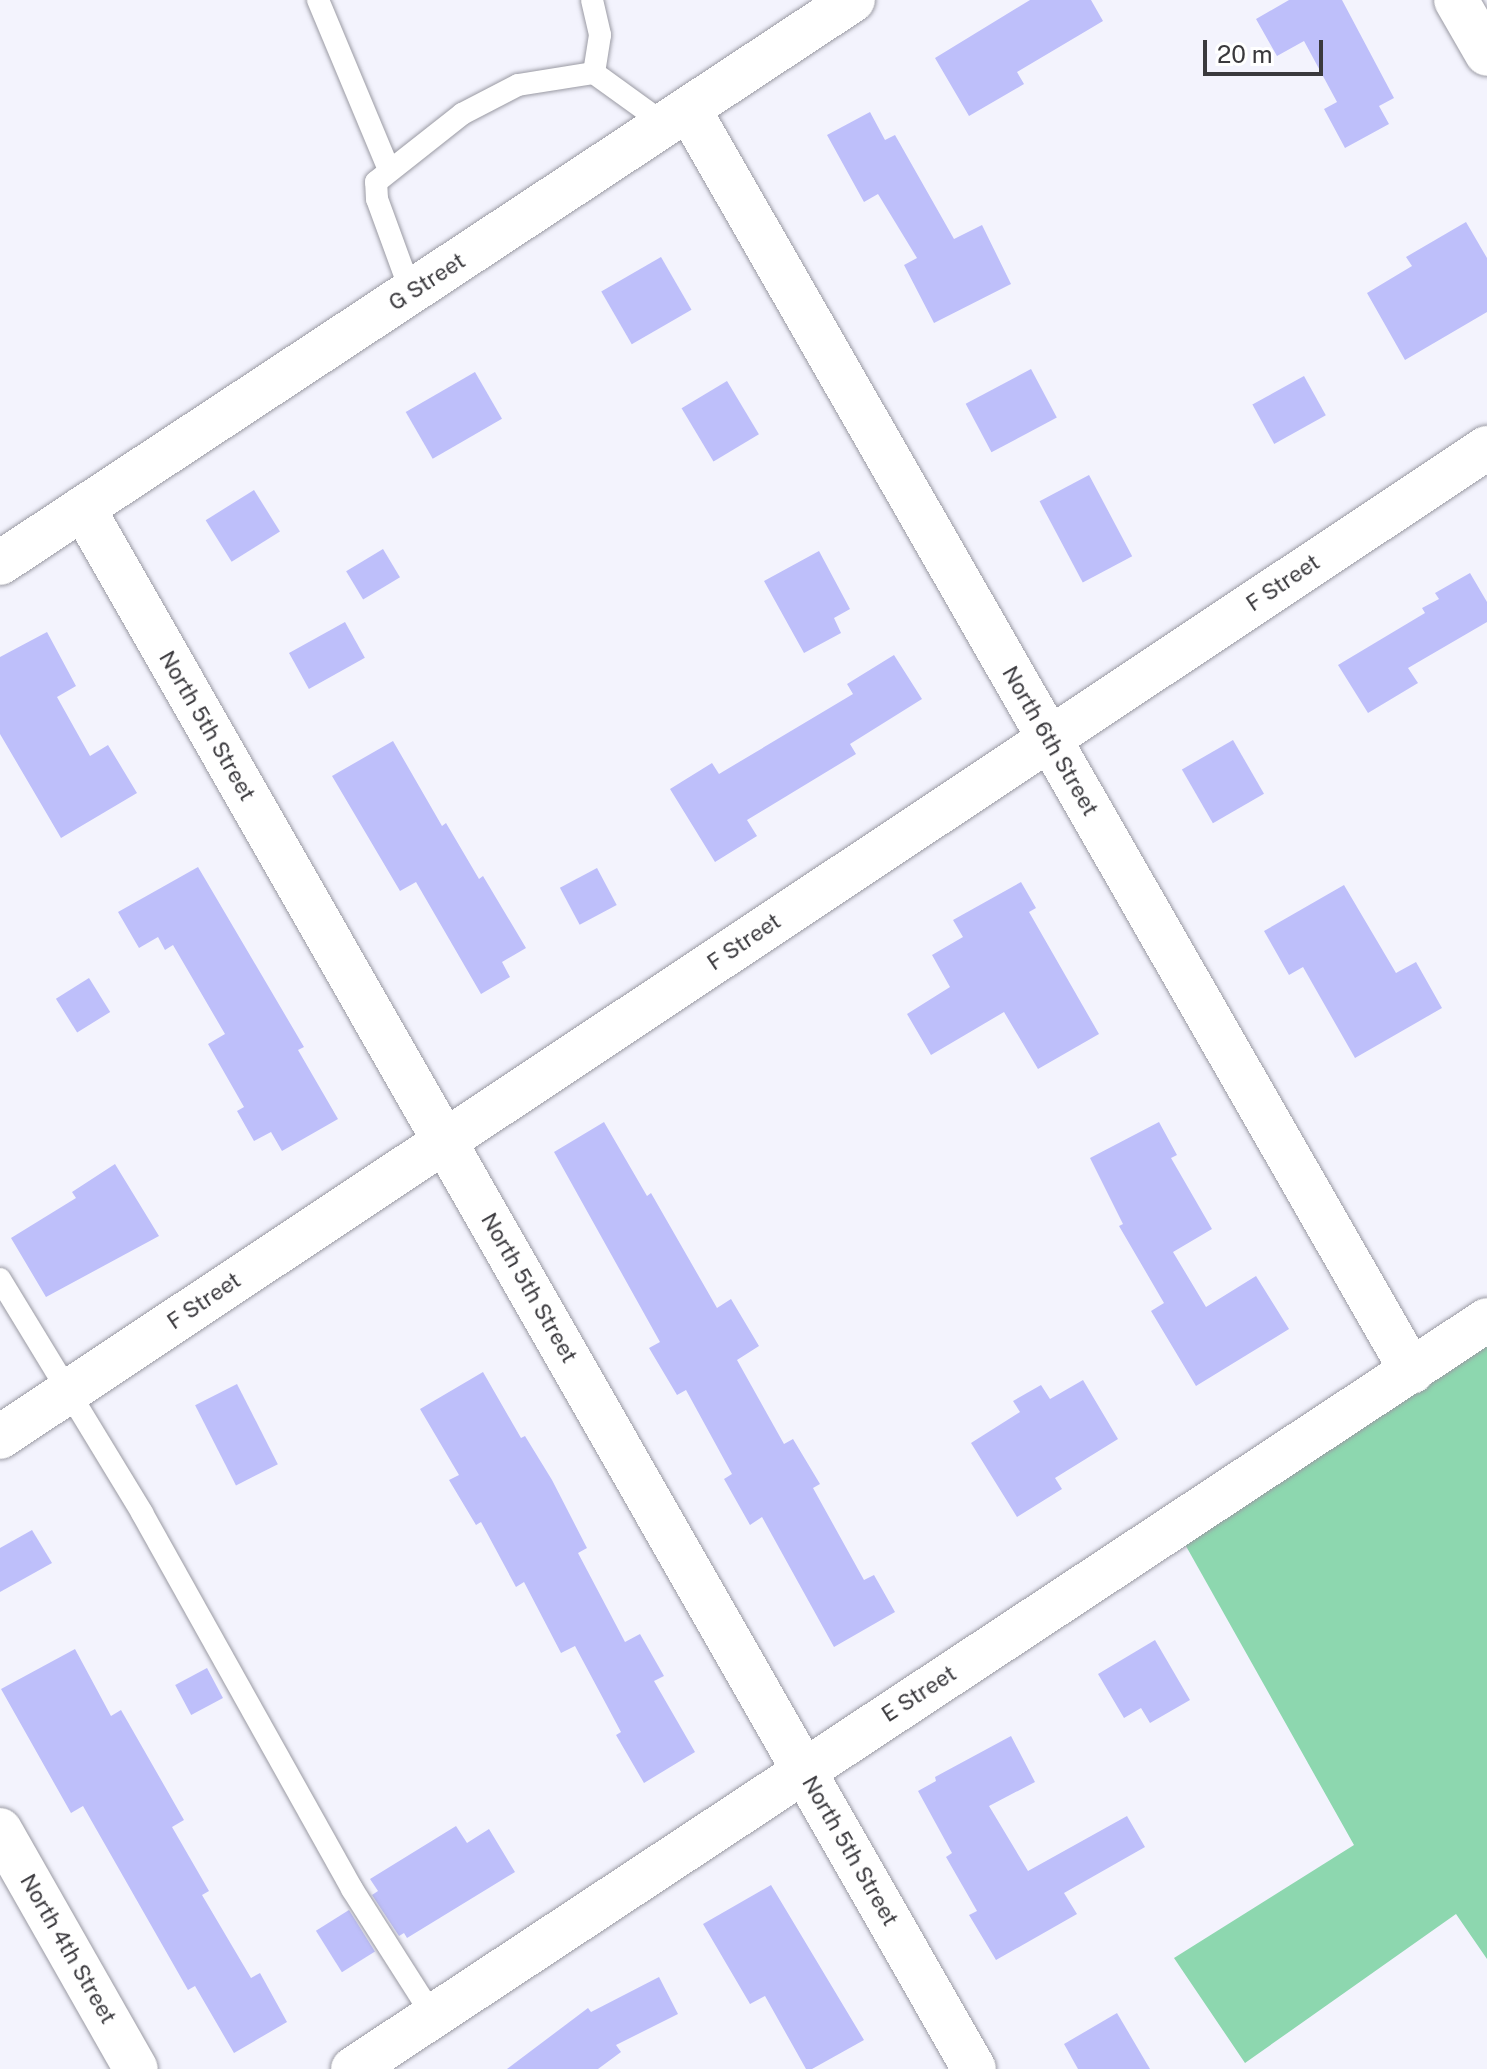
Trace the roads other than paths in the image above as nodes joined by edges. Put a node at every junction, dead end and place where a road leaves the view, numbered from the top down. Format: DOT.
graph roads {
  1 [pos="318,0"];
  2 [pos="592,0"];
  3 [pos="853,0"];
  4 [pos="1456,0"];
  5 [pos="1487,54"];
  6 [pos="594,73"];
  7 [pos="677,117"];
  8 [pos="389,170"];
  9 [pos="411,292"];
  10 [pos="1487,448"];
  11 [pos="83,508"];
  12 [pos="0,563"];
  13 [pos="1049,739"];
  14 [pos="445,1141"];
  15 [pos="0,1279"];
  16 [pos="1487,1320"];
  17 [pos="1412,1372"];
  18 [pos="67,1392"];
  19 [pos="0,1437"];
  20 [pos="804,1769"];
  21 [pos="0,1830"];
  22 [pos="433,2016"];
  23 [pos="136,2069"];
  24 [pos="353,2069"];
  25 [pos="974,2069"];
  1 -- 8 [label="lane"];
  2 -- 6 [label="lane"];
  3 -- 7 [label="street, G Street"];
  4 -- 5 [label="street"];
  6 -- 7 [label="lane"];
  6 -- 8 [label="lane"];
  7 -- 9 [label="street, G Street"];
  7 -- 13 [label="street, North 6th Street"];
  8 -- 9 [label="lane"];
  9 -- 11 [label="street, G Street"];
  10 -- 13 [label="street, F Street"];
  11 -- 12 [label="street, G Street"];
  11 -- 14 [label="street, North 5th Street"];
  13 -- 14 [label="street, F Street"];
  13 -- 17 [label="street, North 6th Street"];
  14 -- 18 [label="street, F Street"];
  14 -- 20 [label="street, North 5th Street"];
  15 -- 18 [label="lane"];
  16 -- 17 [label="street, E Street"];
  17 -- 20 [label="street, E Street"];
  18 -- 19 [label="street, F Street"];
  18 -- 22 [label="lane"];
  20 -- 22 [label="street, E Street"];
  20 -- 25 [label="street, North 5th Street"];
  21 -- 23 [label="street, North 4th Street"];
  22 -- 24 [label="street, E Street"];
}
